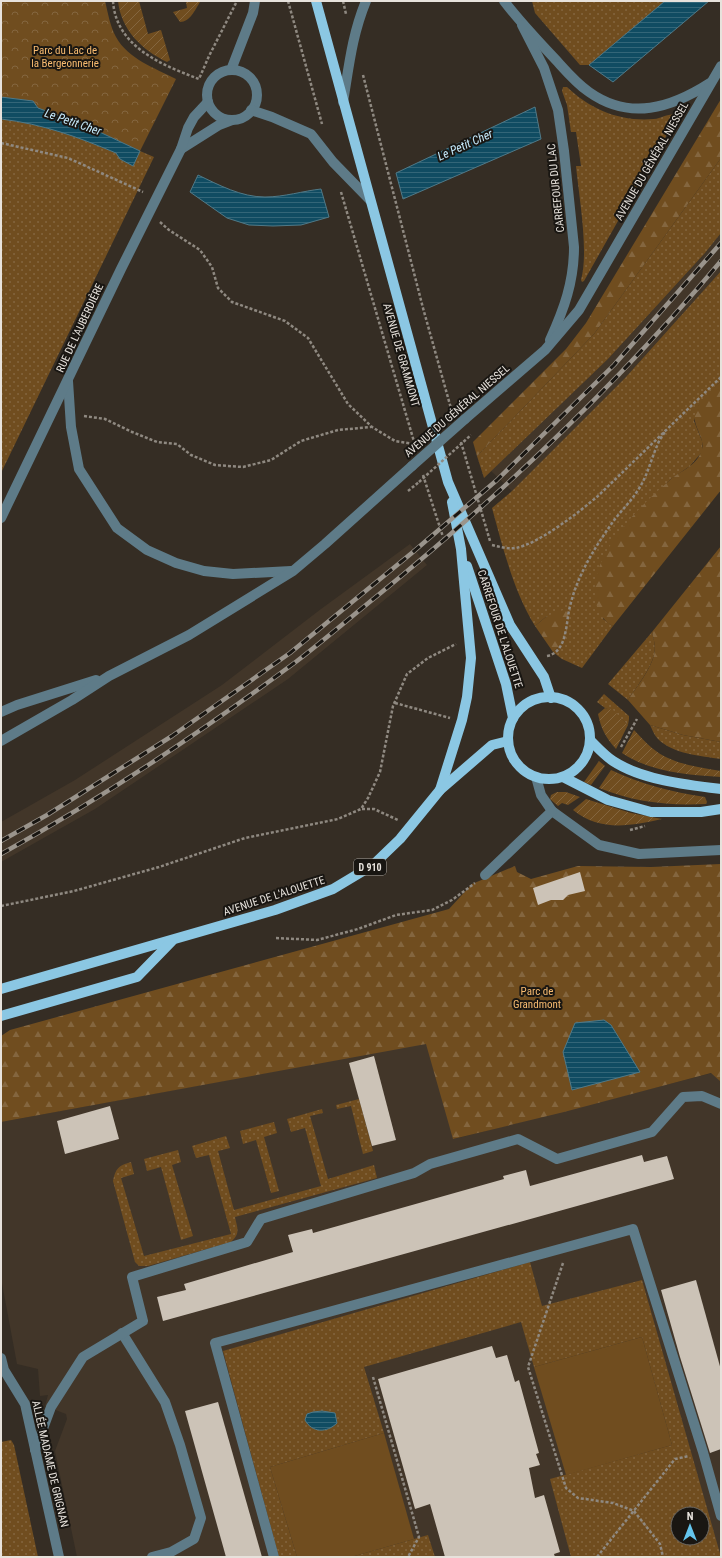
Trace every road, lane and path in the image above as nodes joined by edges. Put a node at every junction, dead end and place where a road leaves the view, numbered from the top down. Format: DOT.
graph roads {
  1 [pos="113,1"];
  2 [pos="237,1"];
  3 [pos="255,1"];
  4 [pos="288,1"];
  5 [pos="316,1"];
  6 [pos="343,1"];
  7 [pos="366,1"];
  8 [pos="504,1"];
  9 [pos="522,25"];
  10 [pos="353,38"];
  11 [pos="721,66"];
  12 [pos="361,68"];
  13 [pos="231,70"];
  14 [pos="713,80"];
  15 [pos="208,102"];
  16 [pos="343,102"];
  17 [pos="251,110"];
  18 [pos="232,120"];
  19 [pos="323,129"];
  20 [pos="1,143"];
  21 [pos="181,149"];
  22 [pos="341,189"];
  23 [pos="143,192"];
  24 [pos="370,200"];
  25 [pos="150,212"];
  26 [pos="545,350"];
  27 [pos="721,377"];
  28 [pos="68,380"];
  29 [pos="70,415"];
  30 [pos="453,417"];
  31 [pos="372,427"];
  32 [pos="666,430"];
  33 [pos="472,435"];
  34 [pos="460,440"];
  35 [pos="414,444"];
  36 [pos="416,451"];
  37 [pos="422,473"];
  38 [pos="419,482"];
  39 [pos="448,482"];
  40 [pos="5,502"];
  41 [pos="1,518"];
  42 [pos="445,544"];
  43 [pos="492,545"];
  44 [pos="461,549"];
  45 [pos="494,552"];
  46 [pos="292,571"];
  47 [pos="462,640"];
  48 [pos="544,653"];
  49 [pos="109,676"];
  50 [pos="551,698"];
  51 [pos="394,703"];
  52 [pos="452,711"];
  53 [pos="1,712"];
  54 [pos="513,718"];
  55 [pos="637,719"];
  56 [pos="590,740"];
  57 [pos="1,741"];
  58 [pos="508,741"];
  59 [pos="621,747"];
  60 [pos="536,777"];
  61 [pos="563,777"];
  62 [pos="721,789"];
  63 [pos="440,790"];
  64 [pos="361,808"];
  65 [pos="721,809"];
  66 [pos="552,811"];
  67 [pos="399,820"];
  68 [pos="721,850"];
  69 [pos="485,876"];
  70 [pos="1,906"];
  71 [pos="276,938"];
  72 [pos="174,940"];
  73 [pos="1,989"];
  74 [pos="1,1016"];
  75 [pos="721,1104"];
  76 [pos="564,1260"];
  77 [pos="122,1334"];
  78 [pos="1,1358"];
  79 [pos="373,1377"];
  80 [pos="35,1450"];
  81 [pos="703,1452"];
  82 [pos="634,1511"];
  83 [pos="721,1516"];
  84 [pos="59,1557"];
  85 [pos="152,1557"];
  86 [pos="274,1557"];
  87 [pos="408,1557"];
  88 [pos="597,1557"];
  89 [pos="663,1557"];
  1 -- 2 [label="path"];
  3 -- 13 [label="street"];
  4 -- 19 [label="path"];
  5 -- 16 [label="main road, AVENUE DE GRAMMONT"];
  6 -- 10 [label="path"];
  7 -- 10 [label="street"];
  8 -- 9 [label="street, CARREFOUR DU LAC"];
  9 -- 14 [label="street, CARREFOUR DU LAC"];
  9 -- 26 [label="street, CARREFOUR DU LAC"];
  10 -- 16 [label="street"];
  11 -- 14 [label="street, AVENUE DU GÉNÉRAL NIESSEL"];
  12 -- 30 [label="path"];
  13 -- 15 [label="street"];
  13 -- 17 [label="street"];
  14 -- 26 [label="street, AVENUE DU GÉNÉRAL NIESSEL"];
  15 -- 18 [label="street"];
  15 -- 21 [label="street, RUE DE L'AUBERDIÈRE"];
  16 -- 24 [label="main road, AVENUE DE GRAMMONT"];
  17 -- 18 [label="street"];
  17 -- 24 [label="street"];
  18 -- 21 [label="street"];
  20 -- 23 [label="path"];
  21 -- 25 [label="street, RUE DE L'AUBERDIÈRE"];
  22 -- 35 [label="path, AVENUE DE GRAMMONT"];
  24 -- 39 [label="main road, AVENUE DE GRAMMONT"];
  25 -- 28 [label="street, RUE DE L'AUBERDIÈRE"];
  25 -- 31 [label="path"];
  26 -- 46 [label="street, AVENUE DU GÉNÉRAL NIESSEL, bridge"];
  27 -- 32 [label="path"];
  28 -- 29 [label="street"];
  28 -- 40 [label="street, RUE DE L'AUBERDIÈRE"];
  29 -- 31 [label="path"];
  29 -- 46 [label="street"];
  31 -- 35 [label="path"];
  32 -- 43 [label="path"];
  32 -- 48 [label="path"];
  33 -- 38 [label="path, bridge"];
  34 -- 43 [label="path"];
  35 -- 36 [label="path, AVENUE DE GRAMMONT"];
  37 -- 42 [label="path"];
  39 -- 44 [label="main road, CARREFOUR DE L'ALOUETTE"];
  39 -- 50 [label="main road, AVENUE DE GRAMMONT"];
  40 -- 41 [label="street, RUE DE L'AUBERDIÈRE"];
  43 -- 45 [label="path"];
  44 -- 54 [label="main road, CARREFOUR DE L'ALOUETTE"];
  44 -- 63 [label="main road, CARREFOUR DE L'ALOUETTE"];
  46 -- 49 [label="street, AVENUE DU GÉNÉRAL NIESSEL"];
  47 -- 51 [label="path"];
  49 -- 53 [label="street, AVENUE DU GÉNÉRAL NIESSEL"];
  49 -- 57 [label="street, AVENUE DU GÉNÉRAL NIESSEL"];
  50 -- 54 [label="main road"];
  50 -- 56 [label="main road"];
  51 -- 52 [label="path"];
  51 -- 64 [label="path"];
  54 -- 58 [label="main road, CARREFOUR DE L'ALOUETTE"];
  55 -- 59 [label="path"];
  56 -- 61 [label="main road"];
  56 -- 62 [label="main road"];
  58 -- 60 [label="main road, CARREFOUR DE L'ALOUETTE"];
  58 -- 63 [label="main road, D 910"];
  60 -- 61 [label="main road, CARREFOUR DE L'ALOUETTE"];
  60 -- 66 [label="street"];
  61 -- 65 [label="main road"];
  63 -- 72 [label="main road, AVENUE DE L'ALOUETTE / D 910"];
  64 -- 67 [label="path"];
  64 -- 70 [label="path"];
  66 -- 68 [label="street"];
  66 -- 69 [label="street"];
  69 -- 71 [label="path"];
  72 -- 73 [label="main road, AVENUE DE L'ALOUETTE / D 910"];
  72 -- 74 [label="main road, AVENUE DE L'ALOUETTE / D 910"];
  75 -- 77 [label="street"];
  76 -- 82 [label="path"];
  77 -- 80 [label="street"];
  77 -- 85 [label="street"];
  78 -- 80 [label="street, ALLÉE MADAME DE GRIGNAN"];
  79 -- 87 [label="path"];
  80 -- 84 [label="street, ALLÉE MADAME DE GRIGNAN"];
  81 -- 82 [label="path"];
  81 -- 83 [label="street"];
  81 -- 86 [label="street"];
  82 -- 88 [label="path"];
  82 -- 89 [label="path"];
}
